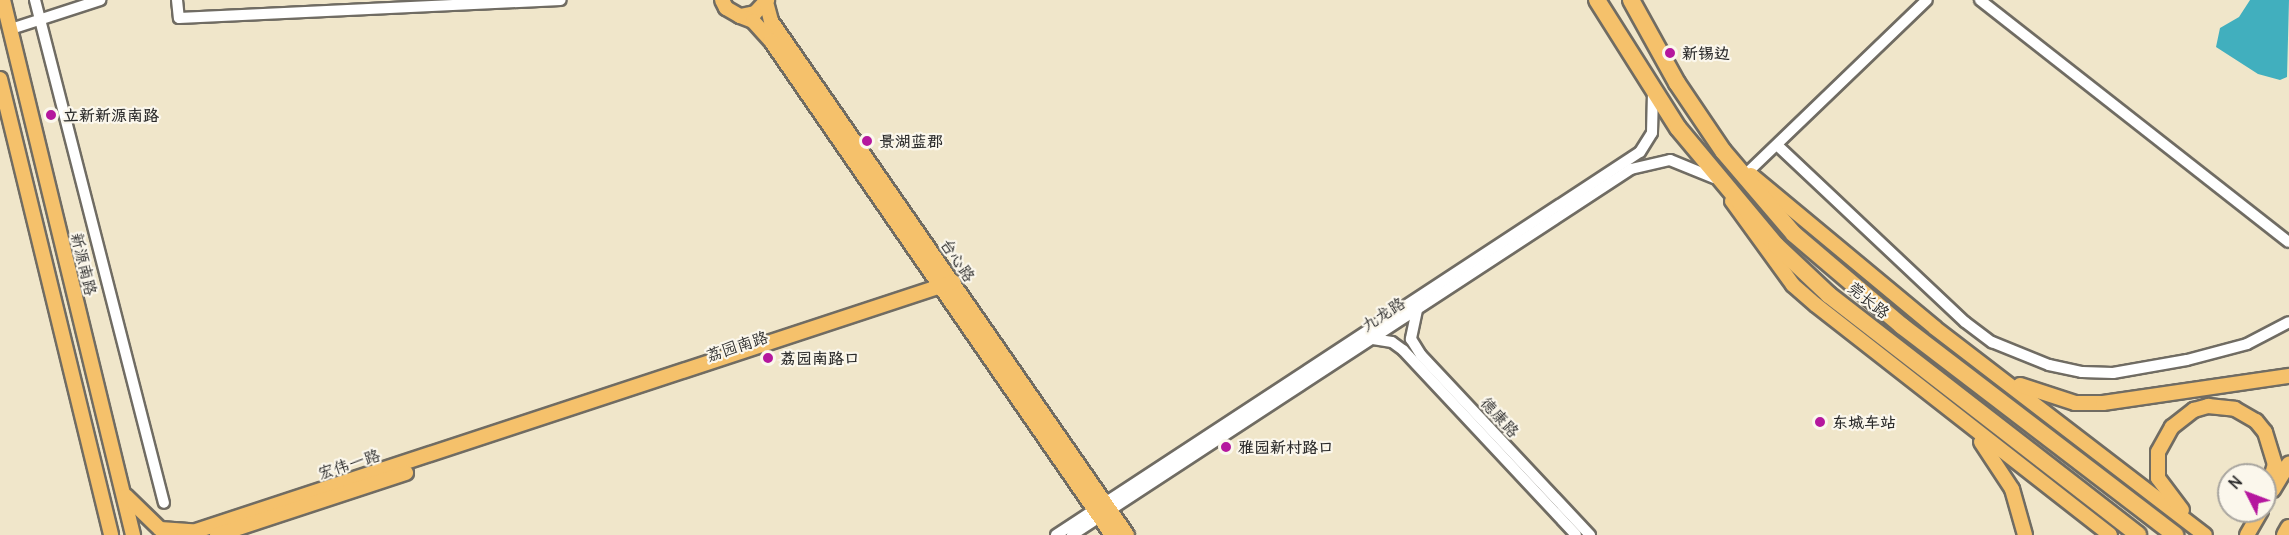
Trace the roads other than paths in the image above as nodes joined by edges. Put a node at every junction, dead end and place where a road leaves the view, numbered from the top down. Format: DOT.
graph roads {
  1 [pos="3,0"];
  2 [pos="35,0"];
  3 [pos="100,0"];
  4 [pos="177,0"];
  5 [pos="561,0"];
  6 [pos="722,0"];
  7 [pos="1631,0"];
  8 [pos="1927,0"];
  9 [pos="1980,0"];
  10 [pos="766,1"];
  11 [pos="1600,4"];
  12 [pos="740,16"];
  13 [pos="40,20"];
  14 [pos="11,29"];
  15 [pos="0,79"];
  16 [pos="1653,93"];
  17 [pos="1777,145"];
  18 [pos="1723,151"];
  19 [pos="1748,172"];
  20 [pos="1719,182"];
  21 [pos="2289,242"];
  22 [pos="950,288"];
  23 [pos="1417,310"];
  24 [pos="2289,322"];
  25 [pos="1373,339"];
  26 [pos="1994,372"];
  27 [pos="2289,376"];
  28 [pos="1962,419"];
  29 [pos="525,429"];
  30 [pos="2275,463"];
  31 [pos="2289,463"];
  32 [pos="2277,484"];
  33 [pos="122,489"];
  34 [pos="102,501"];
  35 [pos="164,503"];
  36 [pos="1102,509"];
  37 [pos="2289,528"];
  38 [pos="191,533"];
  39 [pos="104,535"];
  40 [pos="111,535"];
  41 [pos="133,535"];
  42 [pos="217,535"];
  43 [pos="1056,535"];
  44 [pos="1072,535"];
  45 [pos="1112,535"];
  46 [pos="1127,535"];
  47 [pos="1576,535"];
  48 [pos="1590,535"];
  49 [pos="2025,535"];
  50 [pos="2110,535"];
  51 [pos="2138,535"];
  52 [pos="2175,535"];
  53 [pos="2206,535"];
  54 [pos="2285,535"];
  1 -- 14 [label="main road, 新源南路"];
  2 -- 13 [label="street"];
  3 -- 13 [label="street"];
  4 -- 5 [label="street"];
  6 -- 12 [label="main road, 台心路"];
  7 -- 18 [label="highway, 莞长路"];
  8 -- 17 [label="street"];
  9 -- 21 [label="street"];
  10 -- 12 [label="main road"];
  10 -- 22 [label="main road, 台心路"];
  11 -- 16 [label="highway, 莞长路"];
  12 -- 22 [label="main road, 台心路"];
  13 -- 14 [label="street"];
  13 -- 35 [label="street"];
  14 -- 33 [label="main road, 新源南路"];
  15 -- 34 [label="main road"];
  16 -- 20 [label="highway, 莞长路"];
  16 -- 36 [label="street, 九龙路"];
  17 -- 19 [label="street"];
  17 -- 24 [label="street"];
  18 -- 19 [label="main road"];
  18 -- 52 [label="highway, 莞长路"];
  19 -- 26 [label="main road"];
  20 -- 23 [label="street, 九龙路"];
  20 -- 28 [label="main road"];
  20 -- 51 [label="highway, 莞长路"];
  22 -- 29 [label="main road, 荔园南路"];
  22 -- 36 [label="main road, 台心路"];
  23 -- 25 [label="street, 九龙路"];
  23 -- 48 [label="street, 德康路"];
  25 -- 36 [label="street, 九龙路"];
  25 -- 47 [label="street, 德康路"];
  26 -- 27 [label="main road"];
  26 -- 53 [label="main road"];
  28 -- 49 [label="main road"];
  28 -- 50 [label="main road"];
  29 -- 38 [label="main road, 宏伟一路"];
  29 -- 42 [label="main road, 宏伟一路"];
  30 -- 53 [label="main road"];
  31 -- 32 [label="main road"];
  33 -- 38 [label="main road"];
  33 -- 41 [label="main road, 新源南路"];
  34 -- 39 [label="main road"];
  34 -- 40 [label="main road"];
  36 -- 43 [label="street, 九龙路"];
  36 -- 44 [label="street, 九龙路"];
  36 -- 45 [label="main road, 台心路"];
  36 -- 46 [label="main road, 台心路"];
  37 -- 54 [label="highway"];
}
